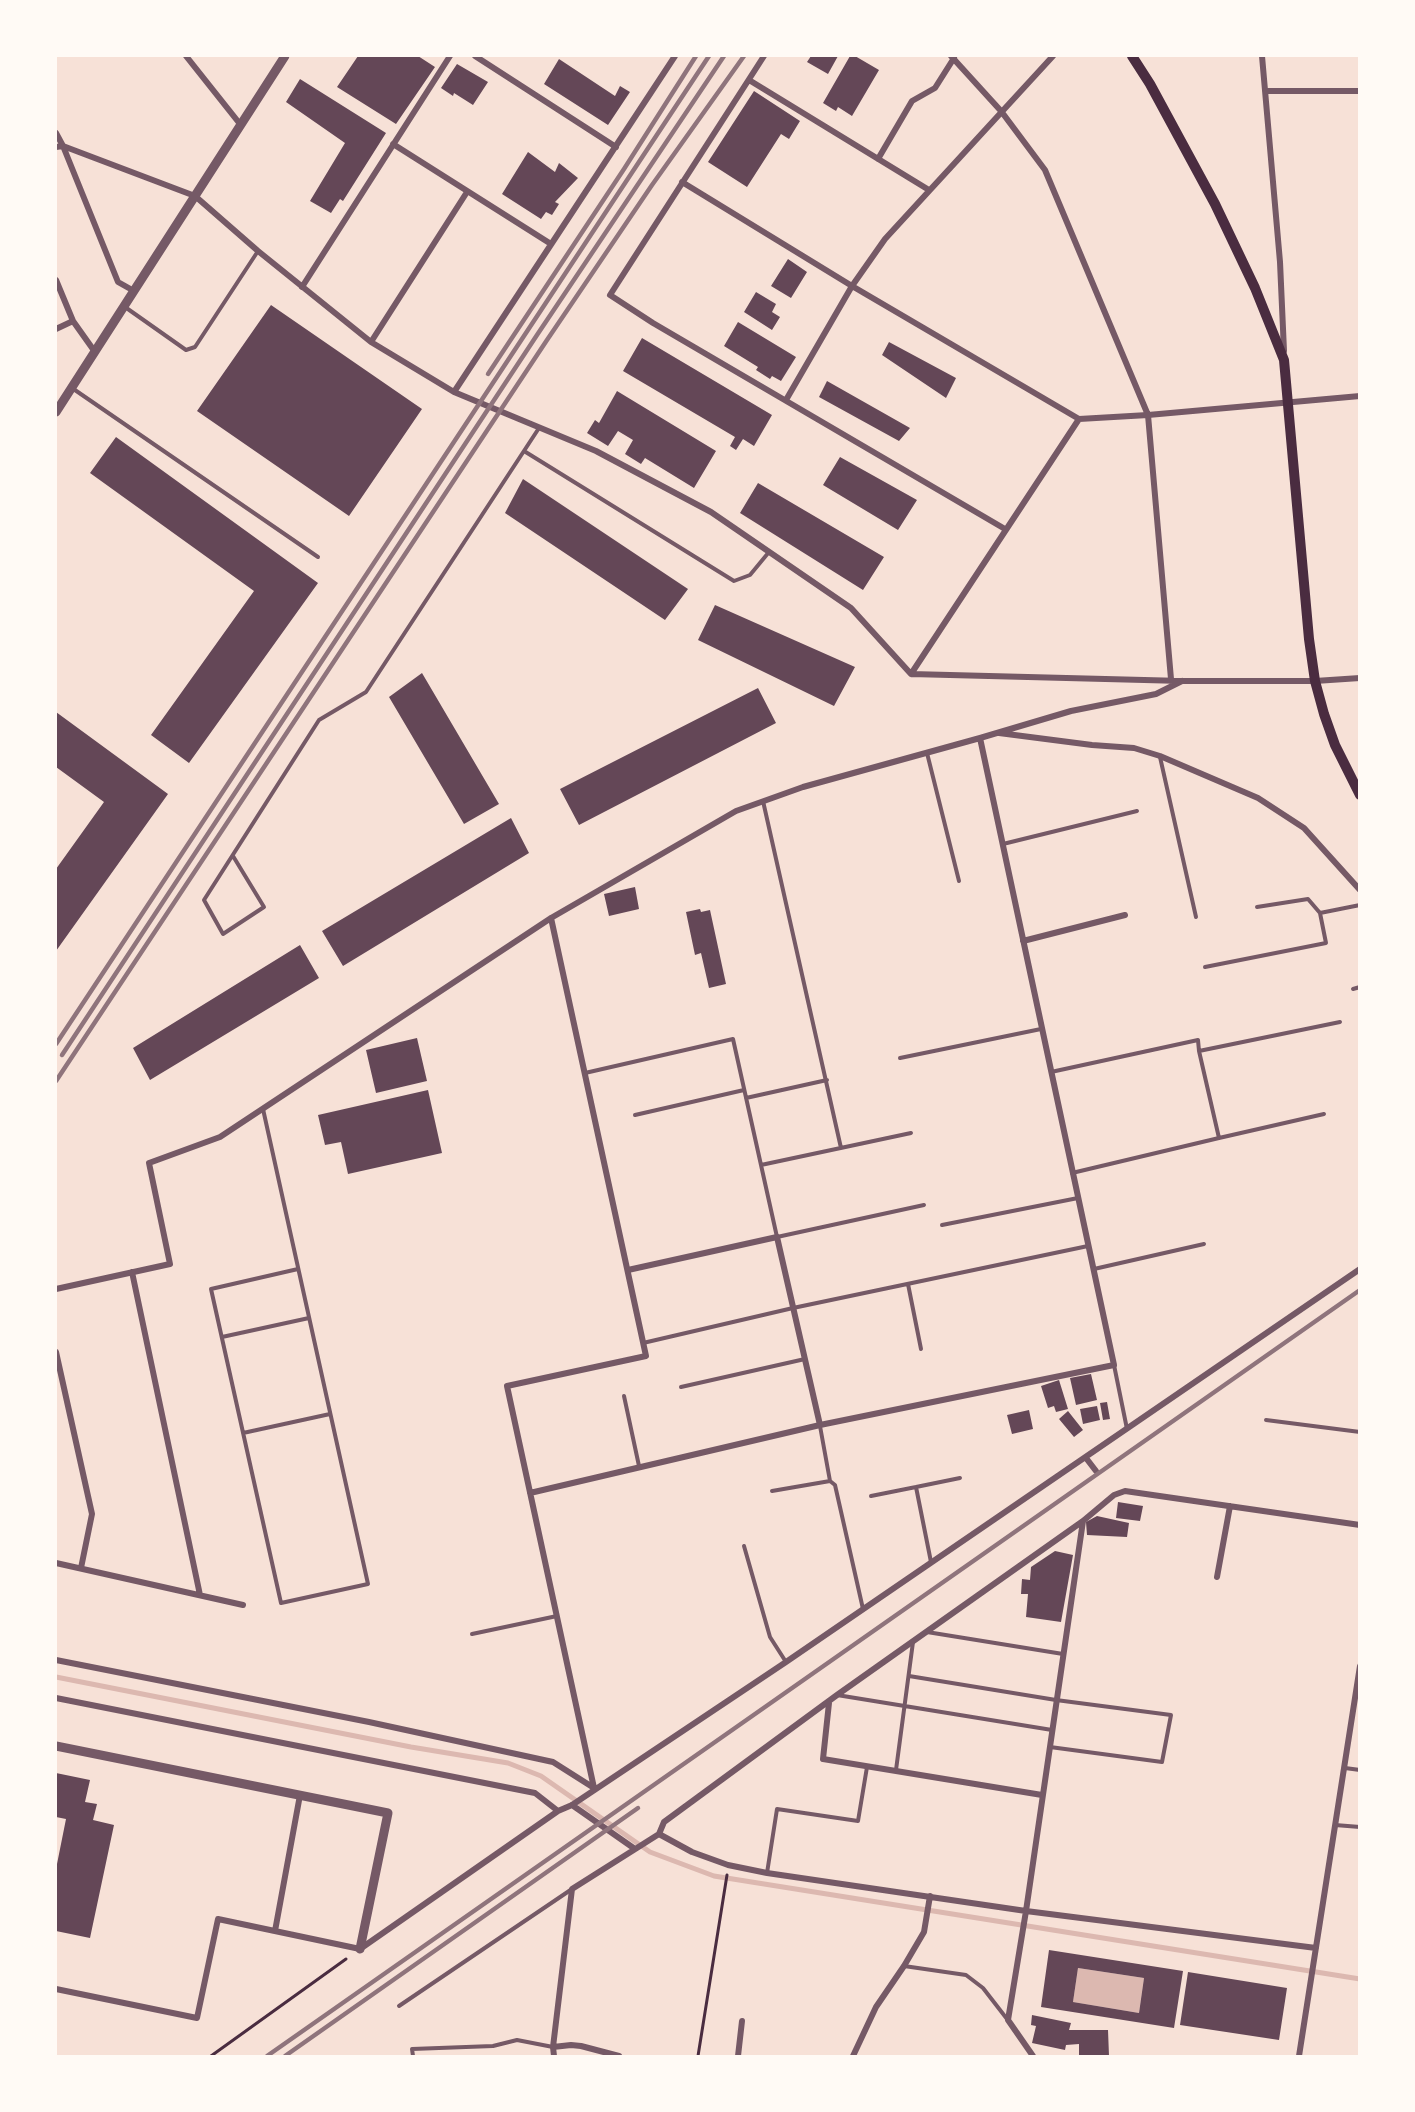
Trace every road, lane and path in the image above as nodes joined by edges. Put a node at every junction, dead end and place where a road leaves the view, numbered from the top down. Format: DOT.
graph roads {
  1 [pos="186,56"];
  2 [pos="285,56"];
  3 [pos="450,56"];
  4 [pos="475,56"];
  5 [pos="675,56"];
  6 [pos="764,56"];
  7 [pos="1053,56"];
  8 [pos="1132,56"];
  9 [pos="1262,56"];
  10 [pos="953,57"];
  11 [pos="748,80"];
  12 [pos="1264,91"];
  13 [pos="1359,91"];
  14 [pos="1001,111"];
  15 [pos="240,124"];
  16 [pos="56,133"];
  17 [pos="393,144"];
  18 [pos="59,146"];
  19 [pos="616,147"];
  20 [pos="878,159"];
  21 [pos="682,182"];
  22 [pos="929,190"];
  23 [pos="467,192"];
  24 [pos="195,196"];
  25 [pos="551,244"];
  26 [pos="258,251"];
  27 [pos="56,280"];
  28 [pos="852,286"];
  29 [pos="302,287"];
  30 [pos="134,291"];
  31 [pos="124,307"];
  32 [pos="73,321"];
  33 [pos="56,329"];
  34 [pos="371,342"];
  35 [pos="96,352"];
  36 [pos="1284,360"];
  37 [pos="71,388"];
  38 [pos="454,392"];
  39 [pos="1359,396"];
  40 [pos="786,400"];
  41 [pos="1287,402"];
  42 [pos="56,412"];
  43 [pos="1148,415"];
  44 [pos="1079,418"];
  45 [pos="539,427"];
  46 [pos="524,451"];
  47 [pos="1005,529"];
  48 [pos="769,552"];
  49 [pos="318,557"];
  50 [pos="911,674"];
  51 [pos="1359,678"];
  52 [pos="1171,680"];
  53 [pos="1183,681"];
  54 [pos="1315,681"];
  55 [pos="997,733"];
  56 [pos="980,738"];
  57 [pos="927,753"];
  58 [pos="1160,756"];
  59 [pos="1359,795"];
  60 [pos="763,800"];
  61 [pos="1137,810"];
  62 [pos="1003,844"];
  63 [pos="233,856"];
  64 [pos="958,881"];
  65 [pos="1359,890"];
  66 [pos="1359,905"];
  67 [pos="1257,907"];
  68 [pos="1320,913"];
  69 [pos="1125,915"];
  70 [pos="1196,917"];
  71 [pos="551,918"];
  72 [pos="1023,941"];
  73 [pos="1205,967"];
  74 [pos="1359,987"];
  75 [pos="1353,988"];
  76 [pos="1340,1023"];
  77 [pos="1041,1029"];
  78 [pos="1199,1051"];
  79 [pos="900,1059"];
  80 [pos="1050,1072"];
  81 [pos="585,1073"];
  82 [pos="827,1080"];
  83 [pos="744,1090"];
  84 [pos="746,1098"];
  85 [pos="263,1109"];
  86 [pos="1324,1114"];
  87 [pos="635,1115"];
  88 [pos="911,1133"];
  89 [pos="1219,1138"];
  90 [pos="841,1148"];
  91 [pos="761,1165"];
  92 [pos="1072,1173"];
  93 [pos="1078,1198"];
  94 [pos="924,1205"];
  95 [pos="942,1226"];
  96 [pos="777,1237"];
  97 [pos="1204,1244"];
  98 [pos="1088,1246"];
  99 [pos="298,1269"];
  100 [pos="1093,1269"];
  101 [pos="1359,1269"];
  102 [pos="628,1270"];
  103 [pos="132,1272"];
  104 [pos="908,1284"];
  105 [pos="56,1289"];
  106 [pos="793,1308"];
  107 [pos="309,1318"];
  108 [pos="222,1337"];
  109 [pos="643,1343"];
  110 [pos="921,1349"];
  111 [pos="56,1352"];
  112 [pos="805,1359"];
  113 [pos="1114,1365"];
  114 [pos="681,1387"];
  115 [pos="624,1396"];
  116 [pos="330,1414"];
  117 [pos="1266,1420"];
  118 [pos="820,1425"];
  119 [pos="1127,1429"];
  120 [pos="1359,1432"];
  121 [pos="243,1433"];
  122 [pos="1086,1458"];
  123 [pos="639,1466"];
  124 [pos="1096,1471"];
  125 [pos="960,1478"];
  126 [pos="830,1481"];
  127 [pos="916,1487"];
  128 [pos="772,1491"];
  129 [pos="530,1493"];
  130 [pos="872,1496"];
  131 [pos="1230,1506"];
  132 [pos="1083,1521"];
  133 [pos="1359,1525"];
  134 [pos="744,1546"];
  135 [pos="931,1562"];
  136 [pos="56,1563"];
  137 [pos="81,1568"];
  138 [pos="1217,1577"];
  139 [pos="200,1595"];
  140 [pos="243,1605"];
  141 [pos="863,1609"];
  142 [pos="557,1616"];
  143 [pos="927,1632"];
  144 [pos="472,1635"];
  145 [pos="914,1641"];
  146 [pos="1063,1654"];
  147 [pos="56,1660"];
  148 [pos="786,1662"];
  149 [pos="1359,1666"];
  150 [pos="909,1676"];
  151 [pos="837,1695"];
  152 [pos="56,1698"];
  153 [pos="1056,1700"];
  154 [pos="829,1702"];
  155 [pos="905,1706"];
  156 [pos="1052,1730"];
  157 [pos="56,1746"];
  158 [pos="1049,1747"];
  159 [pos="867,1766"];
  160 [pos="1344,1768"];
  161 [pos="896,1770"];
  162 [pos="1359,1770"];
  163 [pos="594,1788"];
  164 [pos="300,1795"];
  165 [pos="1042,1795"];
  166 [pos="572,1805"];
  167 [pos="558,1811"];
  168 [pos="1335,1825"];
  169 [pos="1359,1827"];
  170 [pos="659,1834"];
  171 [pos="635,1849"];
  172 [pos="767,1873"];
  173 [pos="572,1889"];
  174 [pos="724,1890"];
  175 [pos="930,1896"];
  176 [pos="1026,1911"];
  177 [pos="275,1931"];
  178 [pos="1316,1948"];
  179 [pos="360,1949"];
  180 [pos="904,1966"];
  181 [pos="56,1989"];
  182 [pos="399,2006"];
  183 [pos="1008,2020"];
  184 [pos="742,2021"];
  185 [pos="553,2047"];
  186 [pos="211,2056"];
  187 [pos="413,2056"];
  188 [pos="554,2056"];
  189 [pos="619,2056"];
  190 [pos="698,2056"];
  191 [pos="738,2056"];
  192 [pos="854,2056"];
  193 [pos="1033,2056"];
  194 [pos="1299,2056"];
  1 -- 15 [label="street"];
  2 -- 15 [label="street"];
  3 -- 17 [label="street"];
  4 -- 19 [label="street"];
  5 -- 19 [label="street"];
  6 -- 11 [label="street"];
  7 -- 14 [label="street"];
  8 -- 36 [label="main road"];
  9 -- 12 [label="street"];
  10 -- 14 [label="street"];
  10 -- 20 [label="street"];
  11 -- 20 [label="street"];
  11 -- 21 [label="street"];
  12 -- 13 [label="street"];
  12 -- 36 [label="street"];
  14 -- 22 [label="street"];
  14 -- 43 [label="street"];
  15 -- 24 [label="street"];
  16 -- 18 [label="street"];
  17 -- 23 [label="street"];
  17 -- 29 [label="street"];
  18 -- 24 [label="street"];
  18 -- 30 [label="street"];
  19 -- 25 [label="street"];
  20 -- 22 [label="street"];
  21 -- 28 [label="street"];
  21 -- 40 [label="street"];
  22 -- 28 [label="street"];
  23 -- 25 [label="street"];
  23 -- 34 [label="street"];
  24 -- 26 [label="street"];
  24 -- 30 [label="street"];
  25 -- 38 [label="street"];
  26 -- 29 [label="street"];
  26 -- 31 [label="lane"];
  27 -- 32 [label="street"];
  28 -- 40 [label="street"];
  28 -- 44 [label="street"];
  29 -- 34 [label="street"];
  30 -- 31 [label="street"];
  31 -- 35 [label="street"];
  32 -- 33 [label="street"];
  32 -- 35 [label="street"];
  34 -- 38 [label="street"];
  35 -- 37 [label="street"];
  36 -- 41 [label="main road"];
  37 -- 42 [label="street"];
  37 -- 49 [label="lane"];
  38 -- 45 [label="street"];
  39 -- 41 [label="street"];
  40 -- 47 [label="street"];
  41 -- 43 [label="street"];
  41 -- 54 [label="main road"];
  43 -- 44 [label="street"];
  43 -- 52 [label="street"];
  44 -- 47 [label="street"];
  45 -- 46 [label="lane"];
  45 -- 48 [label="street"];
  46 -- 48 [label="lane"];
  46 -- 63 [label="lane"];
  47 -- 50 [label="street"];
  48 -- 50 [label="street"];
  50 -- 52 [label="street"];
  51 -- 54 [label="street"];
  52 -- 53 [label="street"];
  53 -- 54 [label="street"];
  53 -- 55 [label="street"];
  54 -- 59 [label="main road"];
  55 -- 56 [label="street"];
  55 -- 58 [label="street"];
  56 -- 57 [label="street"];
  56 -- 62 [label="street"];
  57 -- 60 [label="street"];
  57 -- 64 [label="lane"];
  58 -- 65 [label="street"];
  58 -- 70 [label="lane"];
  60 -- 71 [label="street"];
  60 -- 82 [label="lane"];
  61 -- 62 [label="lane"];
  62 -- 72 [label="street"];
  63 -- 63 [label="lane"];
  66 -- 68 [label="lane"];
  67 -- 68 [label="lane"];
  68 -- 73 [label="lane"];
  69 -- 72 [label="street"];
  71 -- 81 [label="street"];
  71 -- 85 [label="street"];
  72 -- 77 [label="street"];
  74 -- 75 [label="lane"];
  76 -- 78 [label="lane"];
  77 -- 79 [label="lane"];
  77 -- 80 [label="street"];
  78 -- 80 [label="lane"];
  78 -- 89 [label="lane"];
  80 -- 92 [label="street"];
  81 -- 83 [label="lane"];
  81 -- 102 [label="street"];
  82 -- 84 [label="lane"];
  82 -- 90 [label="lane"];
  83 -- 84 [label="lane"];
  83 -- 87 [label="lane"];
  84 -- 91 [label="lane"];
  85 -- 99 [label="lane"];
  85 -- 103 [label="street"];
  86 -- 89 [label="lane"];
  88 -- 90 [label="lane"];
  89 -- 92 [label="lane"];
  90 -- 91 [label="lane"];
  91 -- 96 [label="lane"];
  92 -- 93 [label="street"];
  93 -- 95 [label="lane"];
  93 -- 98 [label="street"];
  94 -- 96 [label="lane"];
  96 -- 102 [label="street"];
  96 -- 106 [label="street"];
  97 -- 100 [label="lane"];
  98 -- 100 [label="street"];
  98 -- 104 [label="lane"];
  99 -- 107 [label="lane"];
  99 -- 108 [label="lane"];
  100 -- 113 [label="street"];
  101 -- 119 [label="street"];
  102 -- 109 [label="street"];
  103 -- 105 [label="street"];
  103 -- 139 [label="street"];
  104 -- 106 [label="lane"];
  104 -- 110 [label="lane"];
  106 -- 109 [label="lane"];
  106 -- 112 [label="street"];
  107 -- 108 [label="lane"];
  107 -- 116 [label="lane"];
  108 -- 121 [label="lane"];
  109 -- 129 [label="street"];
  111 -- 137 [label="street"];
  112 -- 114 [label="lane"];
  112 -- 118 [label="street"];
  113 -- 118 [label="street"];
  113 -- 119 [label="lane"];
  115 -- 123 [label="lane"];
  116 -- 121 [label="lane"];
  116 -- 121 [label="lane"];
  117 -- 120 [label="lane"];
  118 -- 123 [label="street"];
  118 -- 126 [label="lane"];
  119 -- 122 [label="street"];
  122 -- 124 [label="street"];
  122 -- 135 [label="street"];
  123 -- 129 [label="street"];
  125 -- 127 [label="lane"];
  126 -- 128 [label="lane"];
  126 -- 141 [label="lane"];
  127 -- 130 [label="lane"];
  127 -- 135 [label="lane"];
  129 -- 142 [label="street"];
  131 -- 132 [label="street"];
  131 -- 133 [label="street"];
  131 -- 138 [label="street"];
  132 -- 143 [label="street"];
  132 -- 146 [label="street"];
  134 -- 148 [label="lane"];
  135 -- 141 [label="street"];
  136 -- 137 [label="street"];
  137 -- 139 [label="street"];
  139 -- 140 [label="street"];
  141 -- 148 [label="street"];
  142 -- 144 [label="lane"];
  142 -- 163 [label="street"];
  143 -- 145 [label="street"];
  143 -- 146 [label="lane"];
  145 -- 150 [label="lane"];
  145 -- 151 [label="street"];
  146 -- 153 [label="street"];
  147 -- 163 [label="street"];
  148 -- 163 [label="street"];
  149 -- 160 [label="street"];
  150 -- 153 [label="lane"];
  150 -- 155 [label="lane"];
  151 -- 154 [label="street"];
  151 -- 155 [label="lane"];
  152 -- 167 [label="street"];
  153 -- 156 [label="street"];
  153 -- 158 [label="lane"];
  154 -- 159 [label="street"];
  154 -- 170 [label="street"];
  155 -- 156 [label="lane"];
  155 -- 161 [label="lane"];
  156 -- 158 [label="street"];
  157 -- 164 [label="street"];
  158 -- 165 [label="street"];
  159 -- 161 [label="street"];
  159 -- 172 [label="lane"];
  160 -- 162 [label="lane"];
  160 -- 168 [label="street"];
  161 -- 165 [label="street"];
  163 -- 166 [label="street"];
  164 -- 177 [label="street"];
  164 -- 179 [label="street"];
  165 -- 176 [label="street"];
  166 -- 167 [label="street"];
  166 -- 171 [label="street"];
  167 -- 179 [label="street"];
  168 -- 169 [label="lane"];
  168 -- 178 [label="street"];
  170 -- 171 [label="street"];
  170 -- 172 [label="street"];
  171 -- 173 [label="street"];
  172 -- 175 [label="street"];
  173 -- 182 [label="lane"];
  173 -- 185 [label="street"];
  174 -- 190 [label="path"];
  175 -- 176 [label="street"];
  175 -- 180 [label="street"];
  176 -- 178 [label="street"];
  176 -- 183 [label="street"];
  177 -- 179 [label="street"];
  177 -- 181 [label="street"];
  178 -- 194 [label="street"];
  179 -- 186 [label="path"];
  180 -- 183 [label="lane"];
  180 -- 192 [label="street"];
  183 -- 193 [label="street"];
  184 -- 191 [label="street"];
  185 -- 187 [label="lane"];
  185 -- 188 [label="street"];
  185 -- 189 [label="street"];
}
